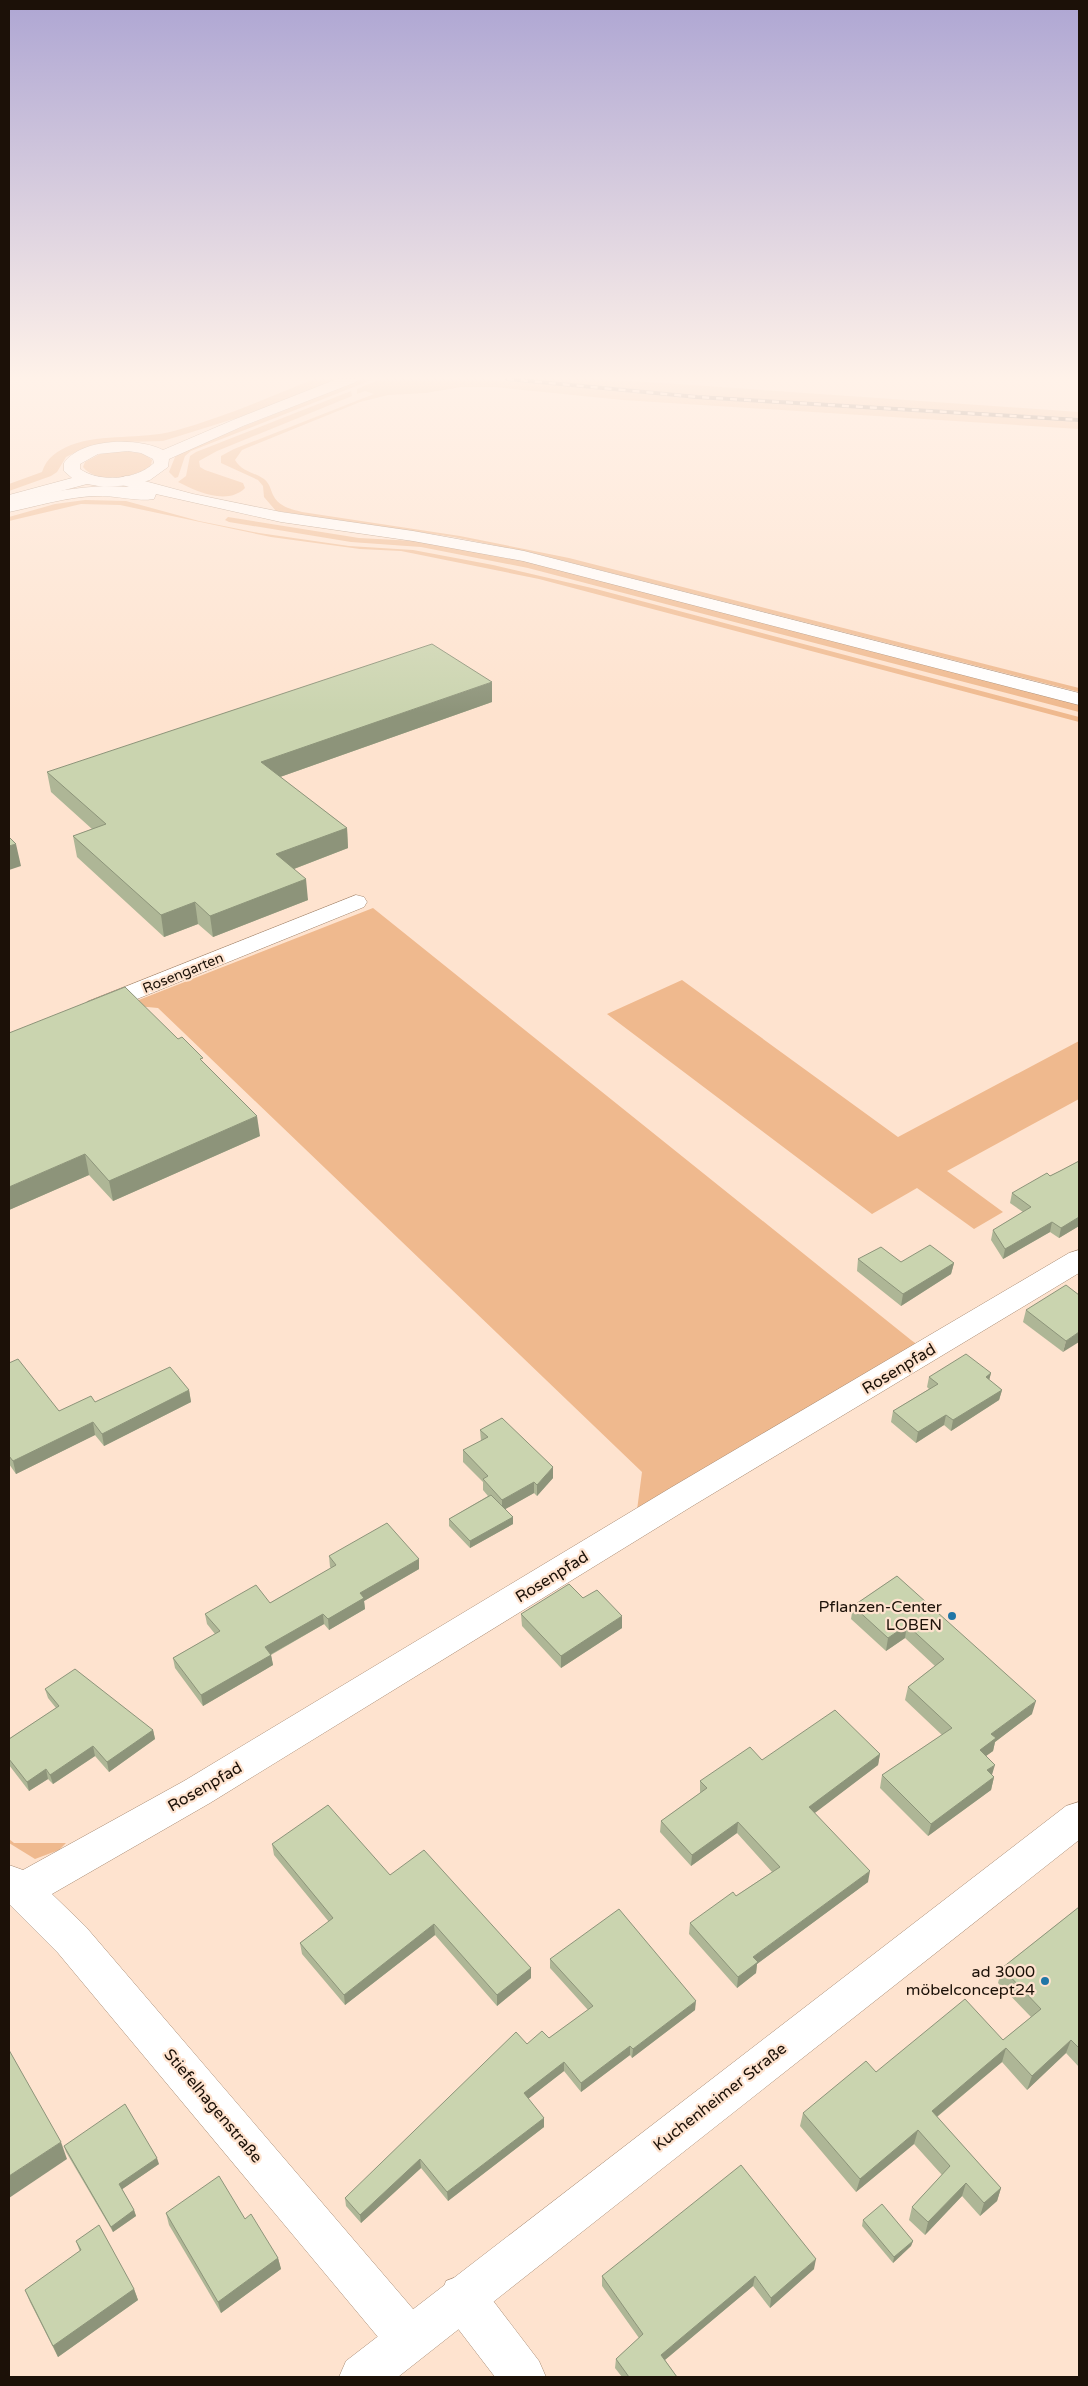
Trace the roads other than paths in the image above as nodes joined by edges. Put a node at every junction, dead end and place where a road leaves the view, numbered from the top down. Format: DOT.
graph roads {
  1 [pos="21,490"];
  2 [pos="45,490"];
  3 [pos="162,490"];
  4 [pos="188,490"];
  5 [pos="9,495"];
  6 [pos="9,500"];
  7 [pos="206,500"];
  8 [pos="9,507"];
  9 [pos="399,534"];
  10 [pos="1079,699"];
  11 [pos="356,902"];
  12 [pos="72,1017"];
  13 [pos="1079,1260"];
  14 [pos="1079,1818"];
  15 [pos="15,1886"];
  16 [pos="462,2297"];
  17 [pos="409,2340"];
  18 [pos="362,2377"];
  19 [pos="523,2377"];
  1 -- 5 [label="street"];
  2 -- 6 [label="street"];
  3 -- 7 [label="street"];
  4 -- 7 [label="street"];
  7 -- 9 [label="street"];
  8 -- 9 [label="street"];
  9 -- 10 [label="street"];
  11 -- 12 [label="street, Rosengarten"];
  13 -- 15 [label="street, Rosenpfad"];
  14 -- 16 [label="street, Kuchenheimer Straße"];
  15 -- 17 [label="street, Stiefelhagenstraße"];
  16 -- 17 [label="street, Kuchenheimer Straße"];
  16 -- 19 [label="street"];
  17 -- 18 [label="street, Kuchenheimer Straße"];
}
